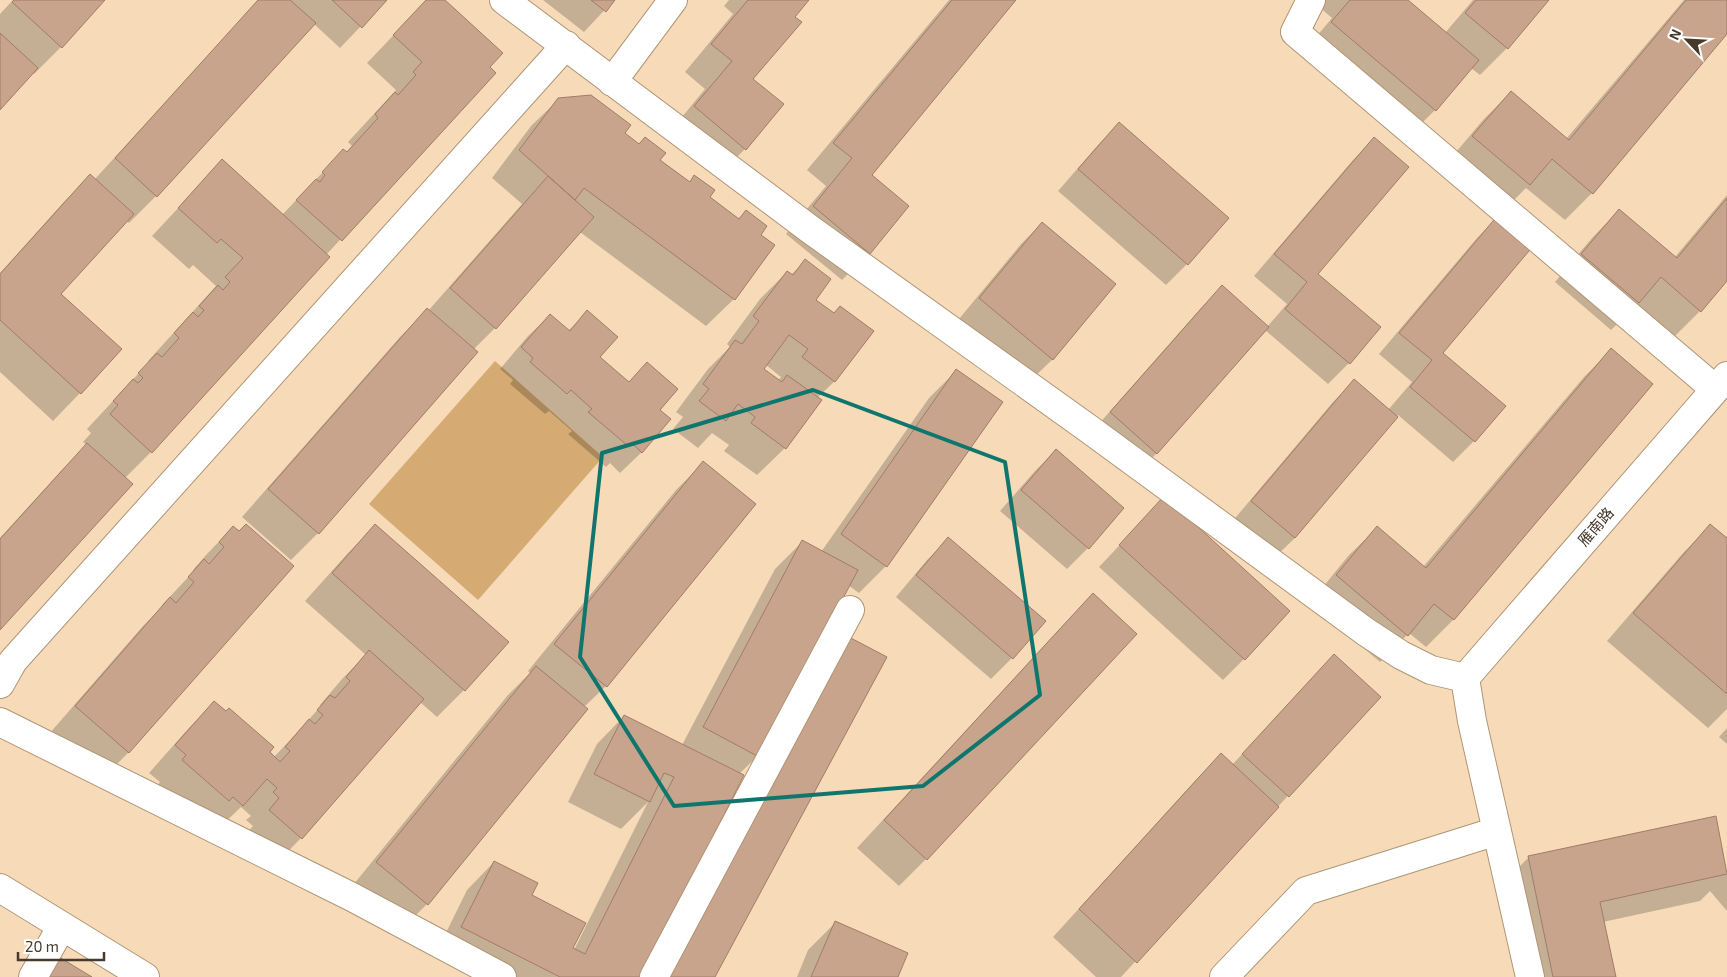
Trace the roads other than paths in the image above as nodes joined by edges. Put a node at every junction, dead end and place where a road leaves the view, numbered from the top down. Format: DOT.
graph roads {
  1 [pos="504,0"];
  2 [pos="673,0"];
  3 [pos="1311,0"];
  4 [pos="566,45"];
  5 [pos="612,82"];
  6 [pos="1721,382"];
  7 [pos="850,610"];
  8 [pos="1465,678"];
  9 [pos="0,684"];
  10 [pos="0,722"];
  11 [pos="1497,831"];
  12 [pos="0,888"];
  13 [pos="62,926"];
  14 [pos="32,977"];
  15 [pos="145,977"];
  16 [pos="502,977"];
  17 [pos="654,977"];
  18 [pos="1224,977"];
  19 [pos="1530,977"];
  1 -- 4 [label="street"];
  2 -- 5 [label="street"];
  3 -- 6 [label="street"];
  4 -- 5 [label="street"];
  4 -- 9 [label="street"];
  5 -- 8 [label="street"];
  6 -- 8 [label="street, 雁南路"];
  7 -- 17 [label="street"];
  8 -- 11 [label="street"];
  10 -- 16 [label="street"];
  11 -- 18 [label="street"];
  11 -- 19 [label="street"];
  12 -- 13 [label="street"];
  13 -- 14 [label="street"];
  13 -- 15 [label="street"];
}
